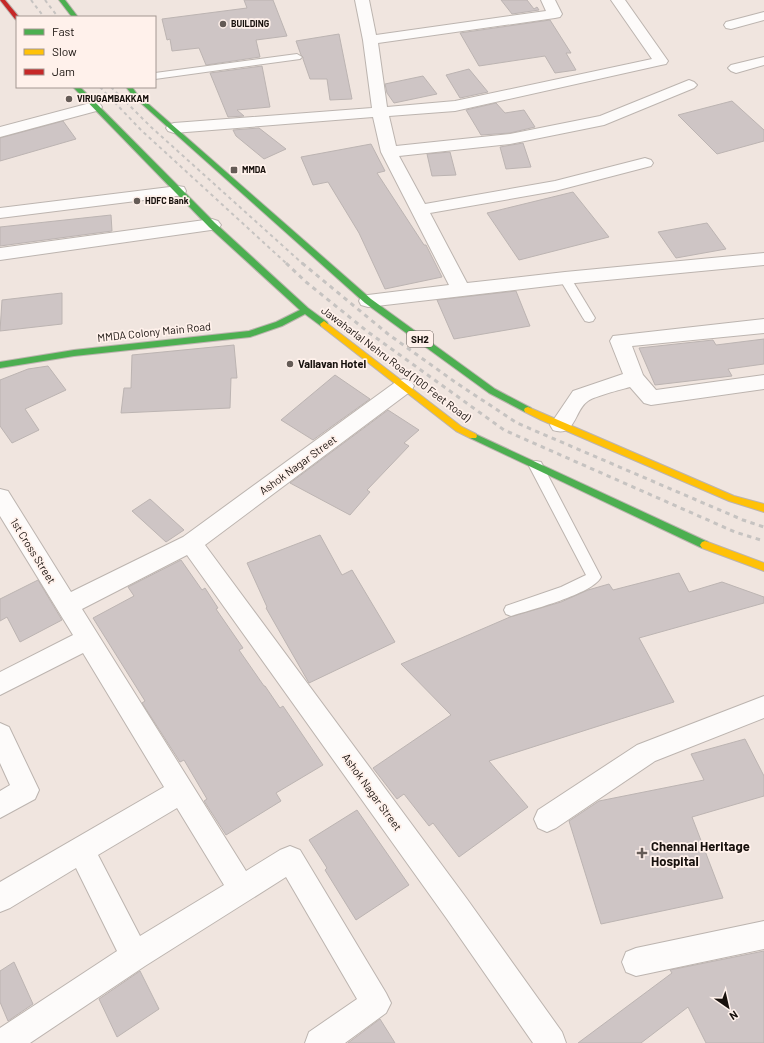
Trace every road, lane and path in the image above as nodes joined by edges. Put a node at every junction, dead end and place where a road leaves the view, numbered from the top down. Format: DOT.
graph roads {
  1 [pos="2,0"];
  2 [pos="62,0"];
  3 [pos="362,0"];
  4 [pos="548,0"];
  5 [pos="620,0"];
  6 [pos="74,16"];
  7 [pos="764,16"];
  8 [pos="16,17"];
  9 [pos="731,25"];
  10 [pos="370,40"];
  11 [pos="297,57"];
  12 [pos="764,62"];
  13 [pos="736,68"];
  14 [pos="156,76"];
  15 [pos="689,85"];
  16 [pos="77,88"];
  17 [pos="130,88"];
  18 [pos="94,106"];
  19 [pos="380,112"];
  20 [pos="174,128"];
  21 [pos="0,132"];
  22 [pos="389,152"];
  23 [pos="645,163"];
  24 [pos="178,191"];
  25 [pos="419,210"];
  26 [pos="0,213"];
  27 [pos="212,225"];
  28 [pos="0,254"];
  29 [pos="764,259"];
  30 [pos="565,278"];
  31 [pos="461,290"];
  32 [pos="368,301"];
  33 [pos="305,310"];
  34 [pos="589,318"];
  35 [pos="764,326"];
  36 [pos="1,366"];
  37 [pos="634,378"];
  38 [pos="764,382"];
  39 [pos="404,386"];
  40 [pos="560,425"];
  41 [pos="536,466"];
  42 [pos="3,507"];
  43 [pos="764,508"];
  44 [pos="191,543"];
  45 [pos="764,567"];
  46 [pos="67,605"];
  47 [pos="511,610"];
  48 [pos="88,639"];
  49 [pos="0,684"];
  50 [pos="764,707"];
  51 [pos="0,735"];
  52 [pos="182,791"];
  53 [pos="0,805"];
  54 [pos="547,819"];
  55 [pos="80,850"];
  56 [pos="242,889"];
  57 [pos="0,898"];
  58 [pos="764,935"];
  59 [pos="135,956"];
  60 [pos="636,962"];
  61 [pos="4,1043"];
  62 [pos="320,1043"];
  63 [pos="551,1043"];
  1 -- 8 [label="main road"];
  2 -- 6 [label="main road"];
  3 -- 10 [label="street"];
  4 -- 10 [label="street"];
  5 -- 19 [label="street"];
  7 -- 9 [label="street"];
  10 -- 19 [label="street"];
  11 -- 14 [label="lane"];
  12 -- 13 [label="street"];
  15 -- 22 [label="street"];
  16 -- 18 [label="main road, Jawaharlal Nehru Road (100 Feet Road)"];
  17 -- 20 [label="main road, SH2"];
  18 -- 21 [label="street"];
  18 -- 24 [label="main road, Jawaharlal Nehru Road (100 Feet Road)"];
  19 -- 20 [label="street"];
  19 -- 22 [label="street"];
  20 -- 32 [label="main road, SH2"];
  22 -- 25 [label="street"];
  23 -- 25 [label="street"];
  24 -- 26 [label="street"];
  24 -- 27 [label="main road, Jawaharlal Nehru Road (100 Feet Road)"];
  25 -- 31 [label="street"];
  27 -- 28 [label="street"];
  27 -- 33 [label="main road, Jawaharlal Nehru Road (100 Feet Road)"];
  29 -- 30 [label="street"];
  30 -- 31 [label="street"];
  30 -- 34 [label="lane"];
  31 -- 32 [label="street"];
  32 -- 40 [label="main road, SH2"];
  33 -- 36 [label="main road, MMDA Colony Main Road"];
  33 -- 39 [label="main road, Jawaharlal Nehru Road (100 Feet Road)"];
  35 -- 37 [label="street"];
  37 -- 38 [label="street"];
  37 -- 40 [label="street"];
  39 -- 41 [label="main road, Jawaharlal Nehru Road (100 Feet Road)"];
  39 -- 44 [label="street, Ashok Nagar Street"];
  40 -- 43 [label="main road, SH2"];
  41 -- 45 [label="main road, Jawaharlal Nehru Road (100 Feet Road)"];
  41 -- 47 [label="lane"];
  42 -- 46 [label="street, 1st Cross Street"];
  44 -- 46 [label="street, Ashok Nagar Street"];
  44 -- 63 [label="street, Ashok Nagar Street"];
  46 -- 48 [label="street, 1st Cross Street"];
  48 -- 49 [label="street"];
  48 -- 52 [label="street, 1st Cross Street"];
  50 -- 54 [label="street"];
  51 -- 53 [label="street"];
  52 -- 55 [label="street"];
  52 -- 56 [label="street, 1st Cross Street"];
  55 -- 57 [label="street"];
  55 -- 59 [label="street"];
  56 -- 59 [label="street"];
  56 -- 62 [label="street"];
  58 -- 60 [label="street"];
  59 -- 61 [label="street"];
}
